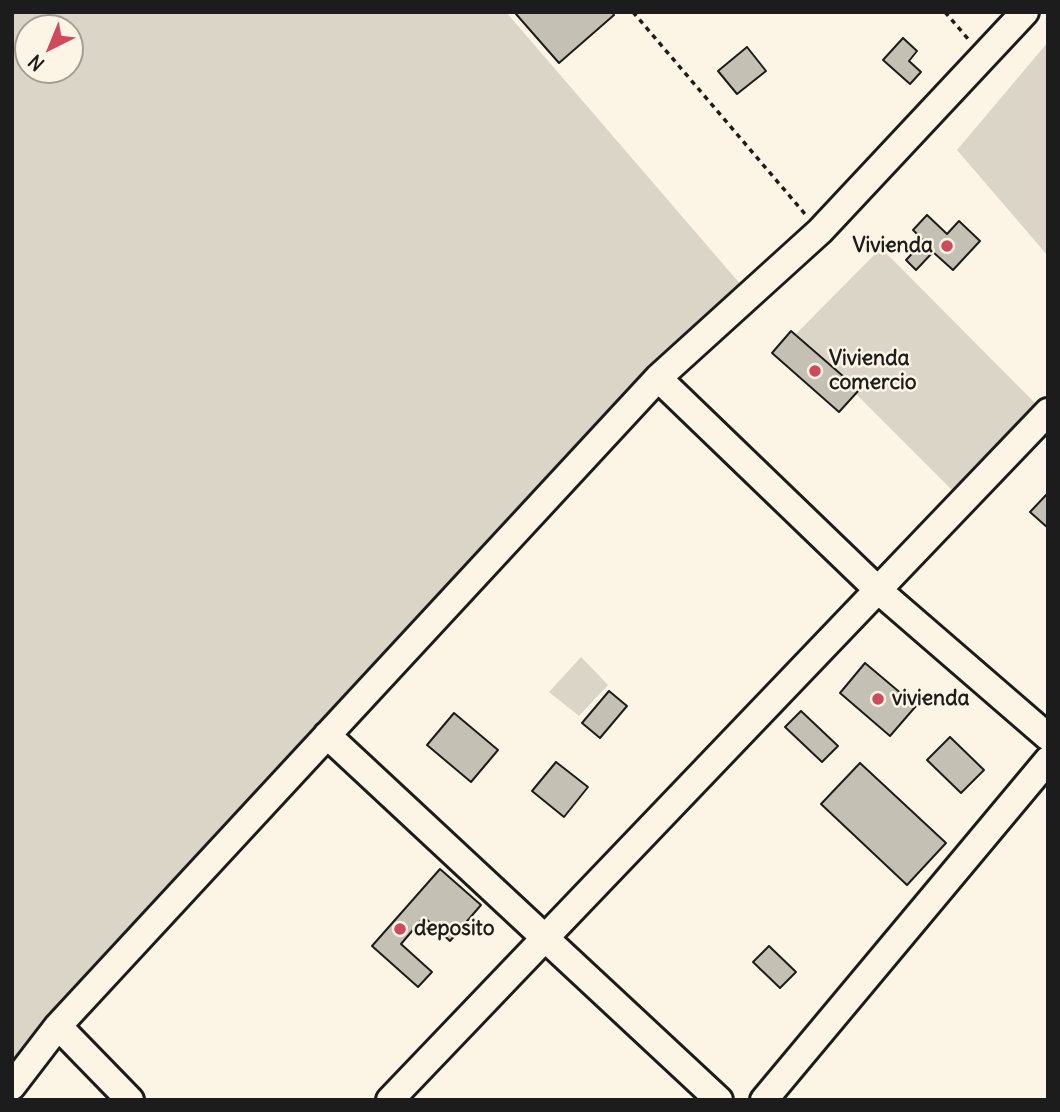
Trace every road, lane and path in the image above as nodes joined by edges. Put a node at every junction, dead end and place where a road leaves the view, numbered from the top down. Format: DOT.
graph roads {
  1 [pos="633,12"];
  2 [pos="945,12"];
  3 [pos="1025,12"];
  4 [pos="983,57"];
  5 [pos="820,231"];
  6 [pos="658,378"];
  7 [pos="1048,412"];
  8 [pos="878,590"];
  9 [pos="327,735"];
  10 [pos="1048,737"];
  11 [pos="1048,760"];
  12 [pos="546,938"];
  13 [pos="58,1026"];
  14 [pos="12,1086"];
  15 [pos="130,1100"];
  16 [pos="390,1100"];
  17 [pos="719,1100"];
  18 [pos="764,1100"];
  1 -- 5 [label="path"];
  2 -- 4 [label="path"];
  3 -- 4 [label="street"];
  4 -- 5 [label="street"];
  5 -- 6 [label="street"];
  6 -- 8 [label="street"];
  6 -- 9 [label="street"];
  7 -- 8 [label="street"];
  8 -- 10 [label="street"];
  8 -- 12 [label="street"];
  9 -- 12 [label="street"];
  9 -- 13 [label="street"];
  11 -- 18 [label="street"];
  12 -- 16 [label="street"];
  12 -- 17 [label="street"];
  13 -- 14 [label="street"];
  13 -- 15 [label="street"];
}
